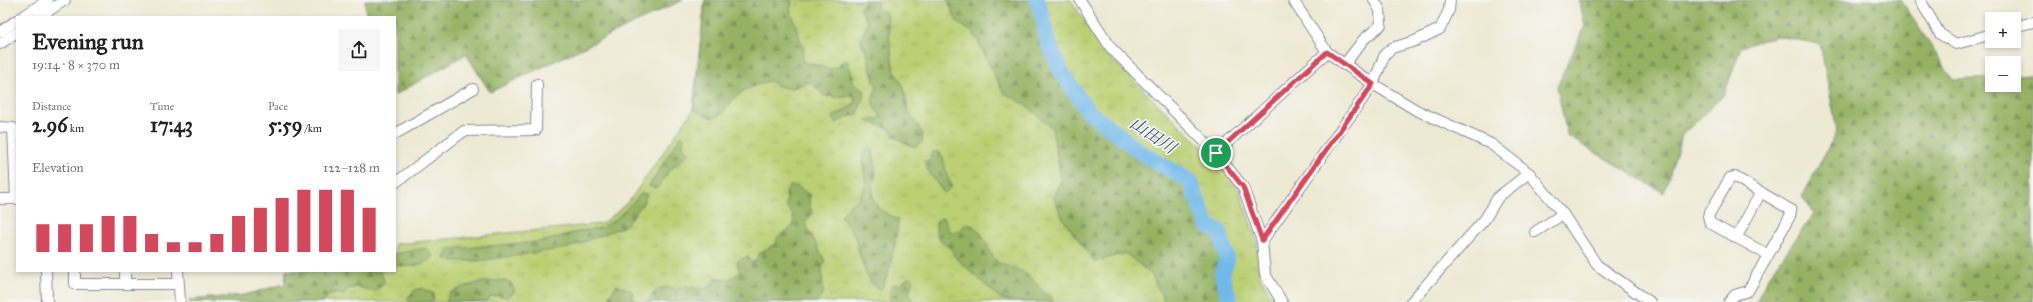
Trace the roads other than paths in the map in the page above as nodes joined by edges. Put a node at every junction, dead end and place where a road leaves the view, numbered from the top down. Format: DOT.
graph roads {
  1 [pos="48,0"];
  2 [pos="65,0"];
  3 [pos="1080,0"];
  4 [pos="1293,0"];
  5 [pos="1374,0"];
  6 [pos="1450,0"];
  7 [pos="1920,0"];
  8 [pos="24,16"];
  9 [pos="41,16"];
  10 [pos="16,21"];
  11 [pos="2033,22"];
  12 [pos="2021,25"];
  13 [pos="0,32"];
  14 [pos="16,33"];
  15 [pos="1985,36"];
  16 [pos="0,44"];
  17 [pos="1327,52"];
  18 [pos="1344,65"];
  19 [pos="537,84"];
  20 [pos="1373,84"];
  21 [pos="473,89"];
  22 [pos="0,127"];
  23 [pos="396,133"];
  24 [pos="1216,153"];
  25 [pos="1529,173"];
  26 [pos="396,182"];
  27 [pos="407,182"];
  28 [pos="396,183"];
  29 [pos="1761,192"];
  30 [pos="0,199"];
  31 [pos="16,199"];
  32 [pos="1563,214"];
  33 [pos="1535,232"];
  34 [pos="1736,238"];
  35 [pos="1262,240"];
  36 [pos="1768,255"];
  37 [pos="46,272"];
  38 [pos="75,272"];
  39 [pos="125,272"];
  40 [pos="178,272"];
  41 [pos="126,284"];
  42 [pos="178,284"];
  43 [pos="1648,301"];
  44 [pos="47,302"];
  45 [pos="180,302"];
  46 [pos="1282,302"];
  47 [pos="1411,302"];
  48 [pos="1729,302"];
  1 -- 8 [label="street"];
  2 -- 9 [label="street"];
  3 -- 24 [label="street"];
  4 -- 17 [label="street"];
  5 -- 18 [label="street"];
  6 -- 20 [label="street"];
  7 -- 15 [label="street"];
  10 -- 13 [label="street"];
  11 -- 12 [label="street"];
  14 -- 16 [label="street"];
  17 -- 18 [label="street"];
  17 -- 24 [label="street"];
  18 -- 20 [label="street"];
  19 -- 26 [label="street"];
  20 -- 25 [label="street"];
  20 -- 35 [label="street"];
  21 -- 23 [label="street"];
  22 -- 31 [label="street"];
  24 -- 35 [label="street"];
  25 -- 32 [label="street"];
  25 -- 47 [label="street"];
  27 -- 28 [label="street"];
  29 -- 34 [label="street"];
  29 -- 34 [label="street"];
  29 -- 36 [label="street"];
  30 -- 31 [label="street"];
  32 -- 33 [label="street"];
  32 -- 43 [label="street"];
  34 -- 36 [label="street"];
  35 -- 46 [label="street"];
  36 -- 48 [label="street"];
  37 -- 44 [label="street"];
  38 -- 41 [label="street"];
  39 -- 41 [label="street"];
  40 -- 42 [label="street"];
  41 -- 42 [label="street"];
  42 -- 45 [label="street"];
}
